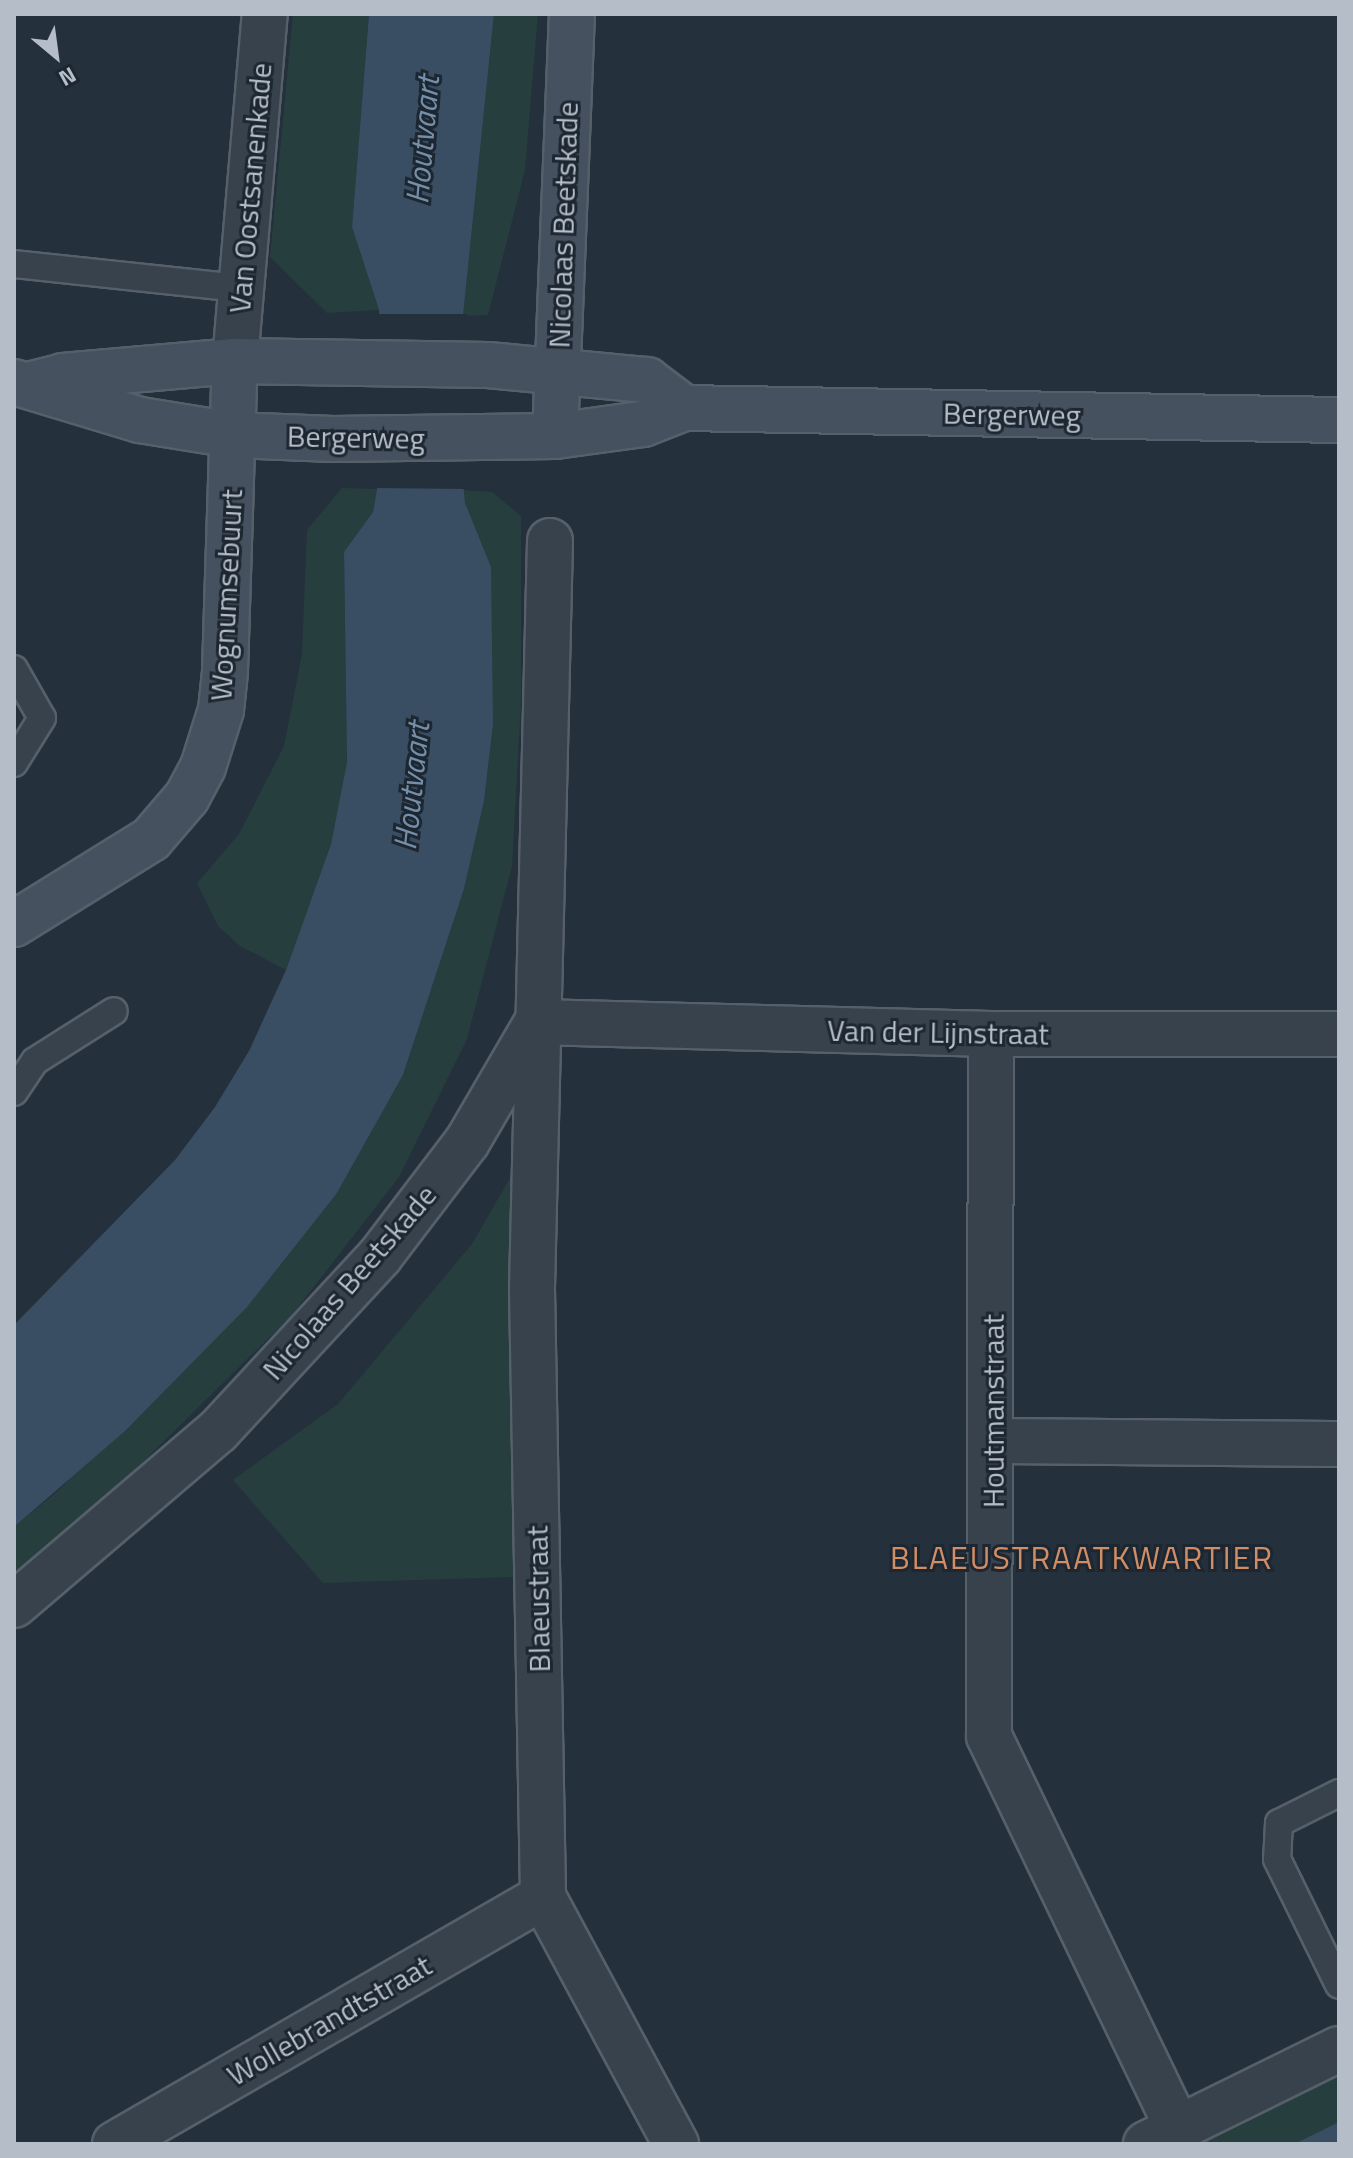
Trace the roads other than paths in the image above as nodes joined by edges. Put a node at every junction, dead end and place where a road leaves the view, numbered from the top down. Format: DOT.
graph roads {
  1 [pos="265,14"];
  2 [pos="572,14"];
  3 [pos="14,264"];
  4 [pos="240,288"];
  5 [pos="235,361"];
  6 [pos="556,369"];
  7 [pos="23,383"];
  8 [pos="684,408"];
  9 [pos="1339,420"];
  10 [pos="233,435"];
  11 [pos="555,436"];
  12 [pos="550,541"];
  13 [pos="14,669"];
  14 [pos="14,763"];
  15 [pos="14,924"];
  16 [pos="114,1011"];
  17 [pos="537,1022"];
  18 [pos="991,1034"];
  19 [pos="1339,1034"];
  20 [pos="14,1092"];
  21 [pos="994,1441"];
  22 [pos="1339,1444"];
  23 [pos="14,1605"];
  24 [pos="1339,1793"];
  25 [pos="543,1897"];
  26 [pos="1339,1985"];
  27 [pos="1339,2049"];
  28 [pos="1162,2136"];
  29 [pos="115,2144"];
  30 [pos="676,2144"];
  1 -- 4 [label="street, Van Oostsanenkade"];
  2 -- 6 [label="main road, Nicolaas Beetskade"];
  3 -- 4 [label="lane"];
  4 -- 5 [label="street, Van Oostsanenkade"];
  5 -- 6 [label="main road, Bergerweg"];
  5 -- 7 [label="main road, Bergerweg"];
  5 -- 10 [label="main road, Wognumsebuurt"];
  6 -- 8 [label="main road, Bergerweg"];
  6 -- 11 [label="main road, Nicolaas Beetskade"];
  7 -- 10 [label="main road, Bergerweg"];
  8 -- 9 [label="main road, Bergerweg"];
  8 -- 11 [label="main road, Bergerweg"];
  10 -- 11 [label="main road, Bergerweg"];
  10 -- 15 [label="main road, Wognumsebuurt"];
  12 -- 17 [label="street, Nicolaas Beetskade"];
  13 -- 14 [label="lane"];
  16 -- 20 [label="lane"];
  17 -- 18 [label="street, Van der Lijnstraat"];
  17 -- 23 [label="street, Nicolaas Beetskade"];
  17 -- 25 [label="street, Blaeustraat"];
  18 -- 19 [label="street, Van der Lijnstraat"];
  18 -- 21 [label="street, Houtmanstraat"];
  21 -- 22 [label="street"];
  21 -- 28 [label="street, Houtmanstraat"];
  24 -- 26 [label="lane"];
  25 -- 29 [label="street, Wollebrandtstraat"];
  25 -- 30 [label="street, Blaeustraat"];
  27 -- 28 [label="street"];
}
